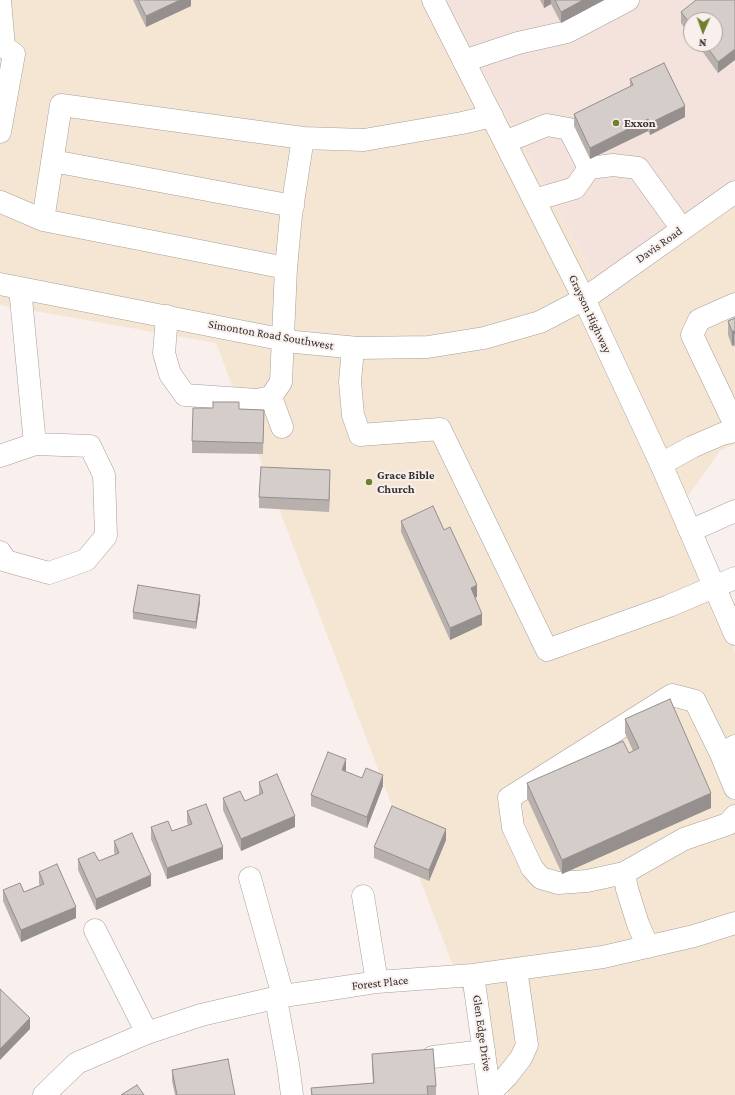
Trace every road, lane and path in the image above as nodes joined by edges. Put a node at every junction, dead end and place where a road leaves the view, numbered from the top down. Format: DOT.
graph roads {
  1 [pos="0,0"];
  2 [pos="433,0"];
  3 [pos="628,0"];
  4 [pos="2,45"];
  5 [pos="464,61"];
  6 [pos="492,116"];
  7 [pos="0,132"];
  8 [pos="303,138"];
  9 [pos="504,142"];
  10 [pos="53,161"];
  11 [pos="589,168"];
  12 [pos="735,192"];
  13 [pos="534,200"];
  14 [pos="0,203"];
  15 [pos="293,206"];
  16 [pos="44,220"];
  17 [pos="682,229"];
  18 [pos="286,268"];
  19 [pos="10,286"];
  20 [pos="584,299"];
  21 [pos="735,304"];
  22 [pos="167,316"];
  23 [pos="284,339"];
  24 [pos="352,348"];
  25 [pos="271,397"];
  26 [pos="735,425"];
  27 [pos="282,427"];
  28 [pos="735,431"];
  29 [pos="35,444"];
  30 [pos="0,456"];
  31 [pos="661,464"];
  32 [pos="735,512"];
  33 [pos="690,531"];
  34 [pos="0,552"];
  35 [pos="735,578"];
  36 [pos="714,587"];
  37 [pos="735,634"];
  38 [pos="728,750"];
  39 [pos="735,788"];
  40 [pos="735,816"];
  41 [pos="624,873"];
  42 [pos="250,878"];
  43 [pos="363,896"];
  44 [pos="735,923"];
  45 [pos="95,930"];
  46 [pos="648,947"];
  47 [pos="516,968"];
  48 [pos="473,975"];
  49 [pos="377,982"];
  50 [pos="279,998"];
  51 [pos="147,1033"];
  52 [pos="484,1051"];
  53 [pos="433,1057"];
  54 [pos="490,1093"];
  55 [pos="44,1095"];
  56 [pos="292,1095"];
  1 -- 4 [label="street"];
  2 -- 5 [label="street, Grayson Highway"];
  3 -- 5 [label="street"];
  4 -- 7 [label="street"];
  5 -- 6 [label="street, Grayson Highway"];
  6 -- 8 [label="street"];
  6 -- 9 [label="street, Grayson Highway"];
  8 -- 10 [label="street"];
  8 -- 15 [label="street"];
  9 -- 11 [label="street"];
  9 -- 13 [label="street, Grayson Highway"];
  10 -- 15 [label="street"];
  10 -- 16 [label="street"];
  11 -- 13 [label="street"];
  11 -- 17 [label="street"];
  12 -- 17 [label="street, Davis Road"];
  13 -- 20 [label="street, Grayson Highway"];
  14 -- 16 [label="street"];
  15 -- 18 [label="street"];
  16 -- 18 [label="street"];
  17 -- 20 [label="street, Davis Road"];
  18 -- 23 [label="street"];
  19 -- 22 [label="street, Simonton Road Southwest"];
  19 -- 29 [label="street"];
  20 -- 24 [label="street, Simonton Road Southwest"];
  20 -- 31 [label="street, Grayson Highway"];
  21 -- 26 [label="street"];
  22 -- 23 [label="street, Simonton Road Southwest"];
  22 -- 25 [label="street"];
  23 -- 24 [label="street, Simonton Road Southwest"];
  23 -- 25 [label="street"];
  24 -- 36 [label="street"];
  25 -- 27 [label="street"];
  28 -- 31 [label="street"];
  29 -- 30 [label="street"];
  29 -- 34 [label="street"];
  31 -- 33 [label="street, Grayson Highway"];
  32 -- 33 [label="street"];
  33 -- 36 [label="street, Grayson Highway"];
  35 -- 36 [label="street"];
  36 -- 37 [label="street, Grayson Highway"];
  38 -- 39 [label="street"];
  38 -- 41 [label="street"];
  40 -- 41 [label="street"];
  41 -- 46 [label="street"];
  42 -- 50 [label="street"];
  43 -- 49 [label="street"];
  44 -- 46 [label="street, Forest Place"];
  45 -- 51 [label="street"];
  46 -- 47 [label="street, Forest Place"];
  47 -- 48 [label="street, Forest Place"];
  47 -- 54 [label="street, Glen Edge Drive"];
  48 -- 49 [label="street, Forest Place"];
  48 -- 52 [label="street, Glen Edge Drive"];
  49 -- 50 [label="street, Forest Place"];
  50 -- 51 [label="street, Forest Place"];
  50 -- 56 [label="street"];
  51 -- 55 [label="street, Forest Place"];
  52 -- 53 [label="street"];
  52 -- 54 [label="street, Glen Edge Drive"];
}
